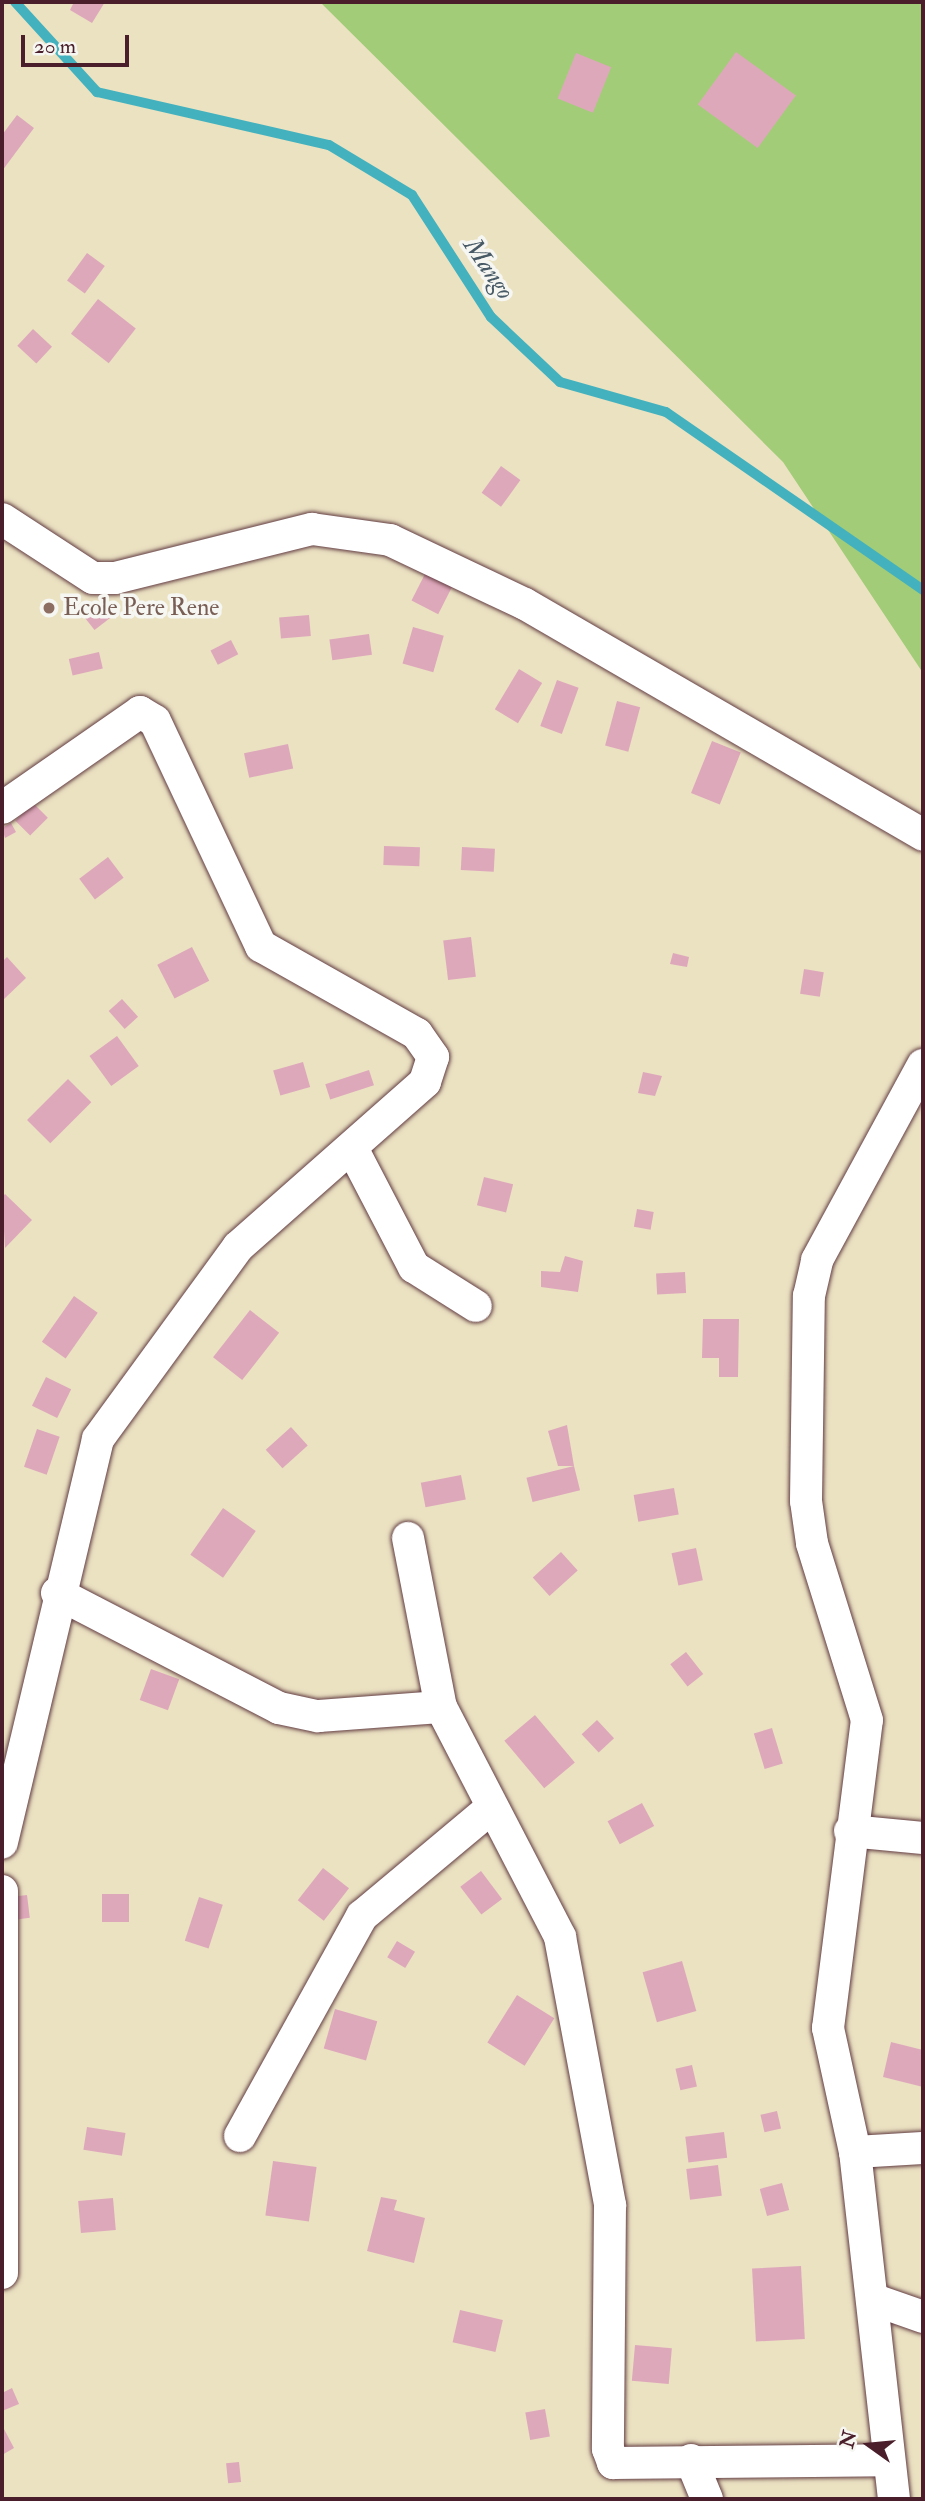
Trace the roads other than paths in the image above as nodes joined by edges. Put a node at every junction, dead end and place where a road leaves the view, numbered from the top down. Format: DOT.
graph roads {
  1 [pos="2,520"];
  2 [pos="2,808"];
  3 [pos="923,835"];
  4 [pos="923,1065"];
  5 [pos="353,1150"];
  6 [pos="476,1307"];
  7 [pos="408,1538"];
  8 [pos="57,1593"];
  9 [pos="441,1707"];
  10 [pos="490,1809"];
  11 [pos="850,1831"];
  12 [pos="923,1839"];
  13 [pos="2,1843"];
  14 [pos="2,1891"];
  15 [pos="240,2136"];
  16 [pos="923,2148"];
  17 [pos="855,2152"];
  18 [pos="2,2273"];
  19 [pos="872,2299"];
  20 [pos="923,2317"];
  21 [pos="691,2460"];
  22 [pos="887,2460"];
  23 [pos="707,2499"];
  24 [pos="894,2499"];
  1 -- 3 [label="street"];
  2 -- 5 [label="street"];
  4 -- 11 [label="street"];
  5 -- 6 [label="street"];
  5 -- 8 [label="street"];
  7 -- 9 [label="street"];
  8 -- 9 [label="street"];
  8 -- 13 [label="street"];
  9 -- 10 [label="street"];
  10 -- 15 [label="street"];
  10 -- 21 [label="street"];
  11 -- 12 [label="street"];
  11 -- 17 [label="street"];
  14 -- 18 [label="street"];
  16 -- 17 [label="street"];
  17 -- 19 [label="street"];
  19 -- 20 [label="street"];
  19 -- 22 [label="street"];
  21 -- 22 [label="street"];
  21 -- 23 [label="street"];
  22 -- 24 [label="street"];
}
